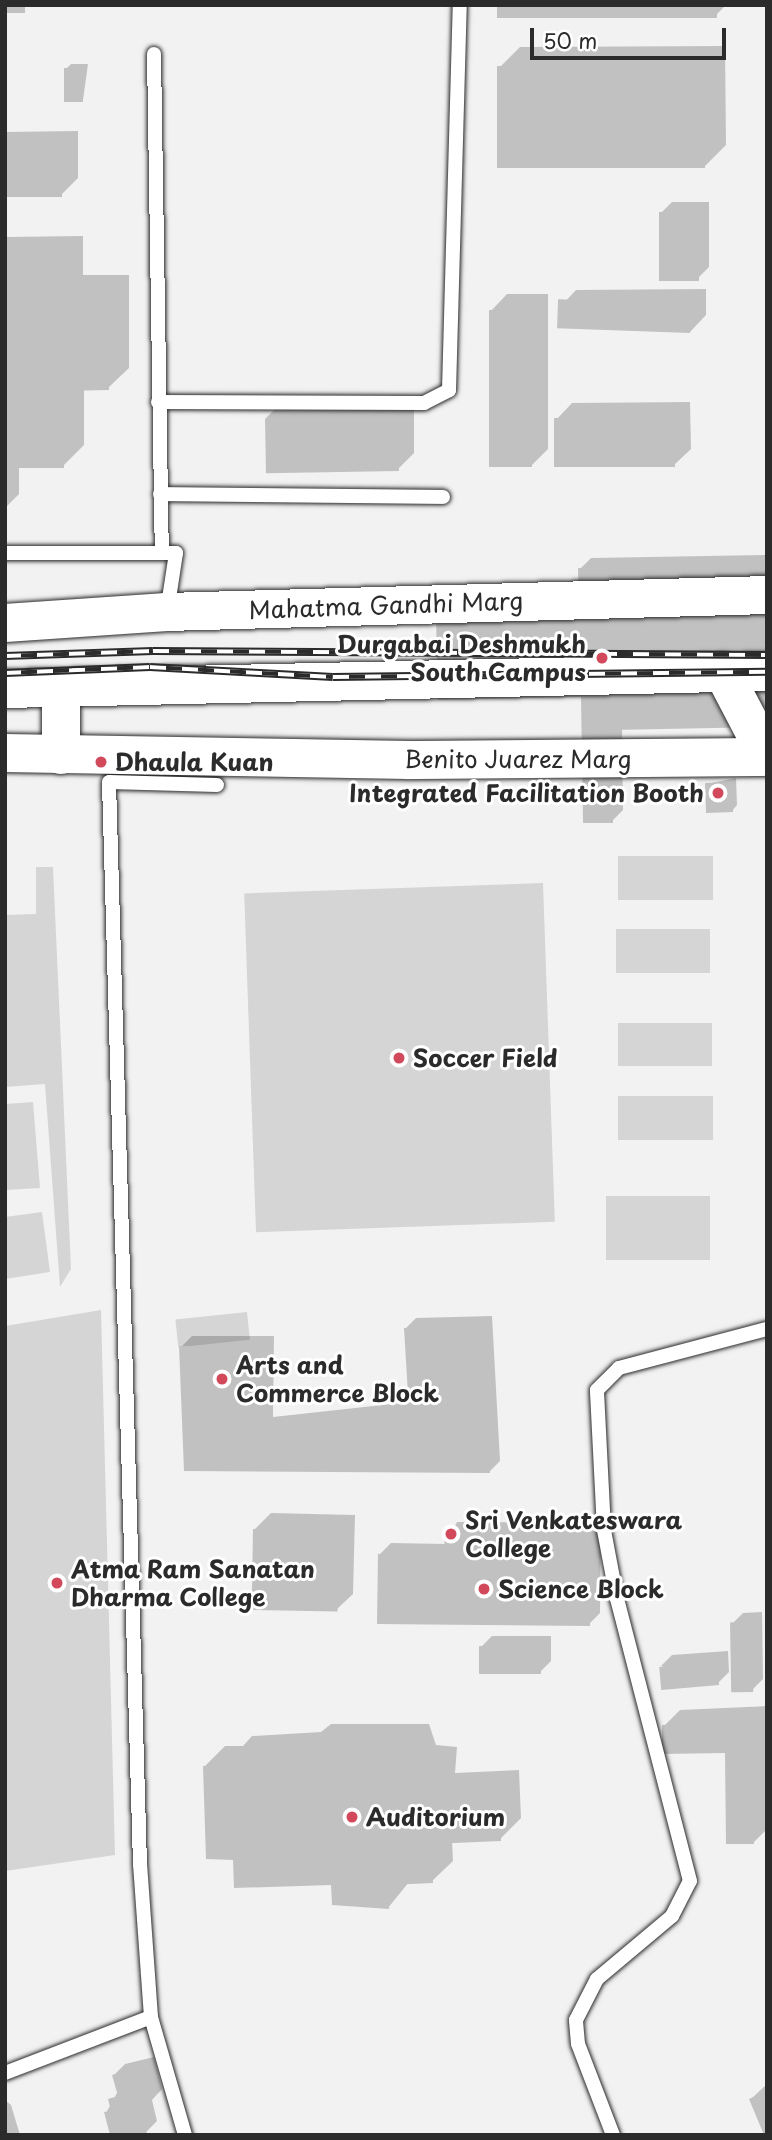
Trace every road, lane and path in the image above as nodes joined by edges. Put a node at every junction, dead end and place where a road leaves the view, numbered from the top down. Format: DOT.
graph roads {
  1 [pos="460,5"];
  2 [pos="154,54"];
  3 [pos="158,402"];
  4 [pos="160,494"];
  5 [pos="443,497"];
  6 [pos="5,553"];
  7 [pos="162,553"];
  8 [pos="767,595"];
  9 [pos="167,612"];
  10 [pos="5,623"];
  11 [pos="723,672"];
  12 [pos="767,672"];
  13 [pos="61,689"];
  14 [pos="5,690"];
  15 [pos="5,753"];
  16 [pos="61,755"];
  17 [pos="767,757"];
  18 [pos="216,785"];
  19 [pos="767,1329"];
  20 [pos="151,2017"];
  21 [pos="5,2073"];
  22 [pos="185,2135"];
  23 [pos="613,2135"];
  1 -- 3 [label="lane"];
  2 -- 3 [label="lane"];
  3 -- 4 [label="lane"];
  4 -- 5 [label="lane"];
  4 -- 7 [label="lane"];
  6 -- 7 [label="lane"];
  7 -- 9 [label="lane"];
  8 -- 9 [label="main road, Mahatma Gandhi Marg"];
  9 -- 10 [label="main road, Mahatma Gandhi Marg"];
  11 -- 12 [label="main road"];
  11 -- 13 [label="main road"];
  11 -- 17 [label="main road, Benito Juarez Marg"];
  13 -- 14 [label="main road"];
  13 -- 16 [label="main road"];
  15 -- 16 [label="main road, Benito Juarez Marg"];
  16 -- 17 [label="main road, Benito Juarez Marg"];
  18 -- 20 [label="lane"];
  19 -- 23 [label="lane"];
  20 -- 21 [label="lane"];
  20 -- 22 [label="lane"];
}
